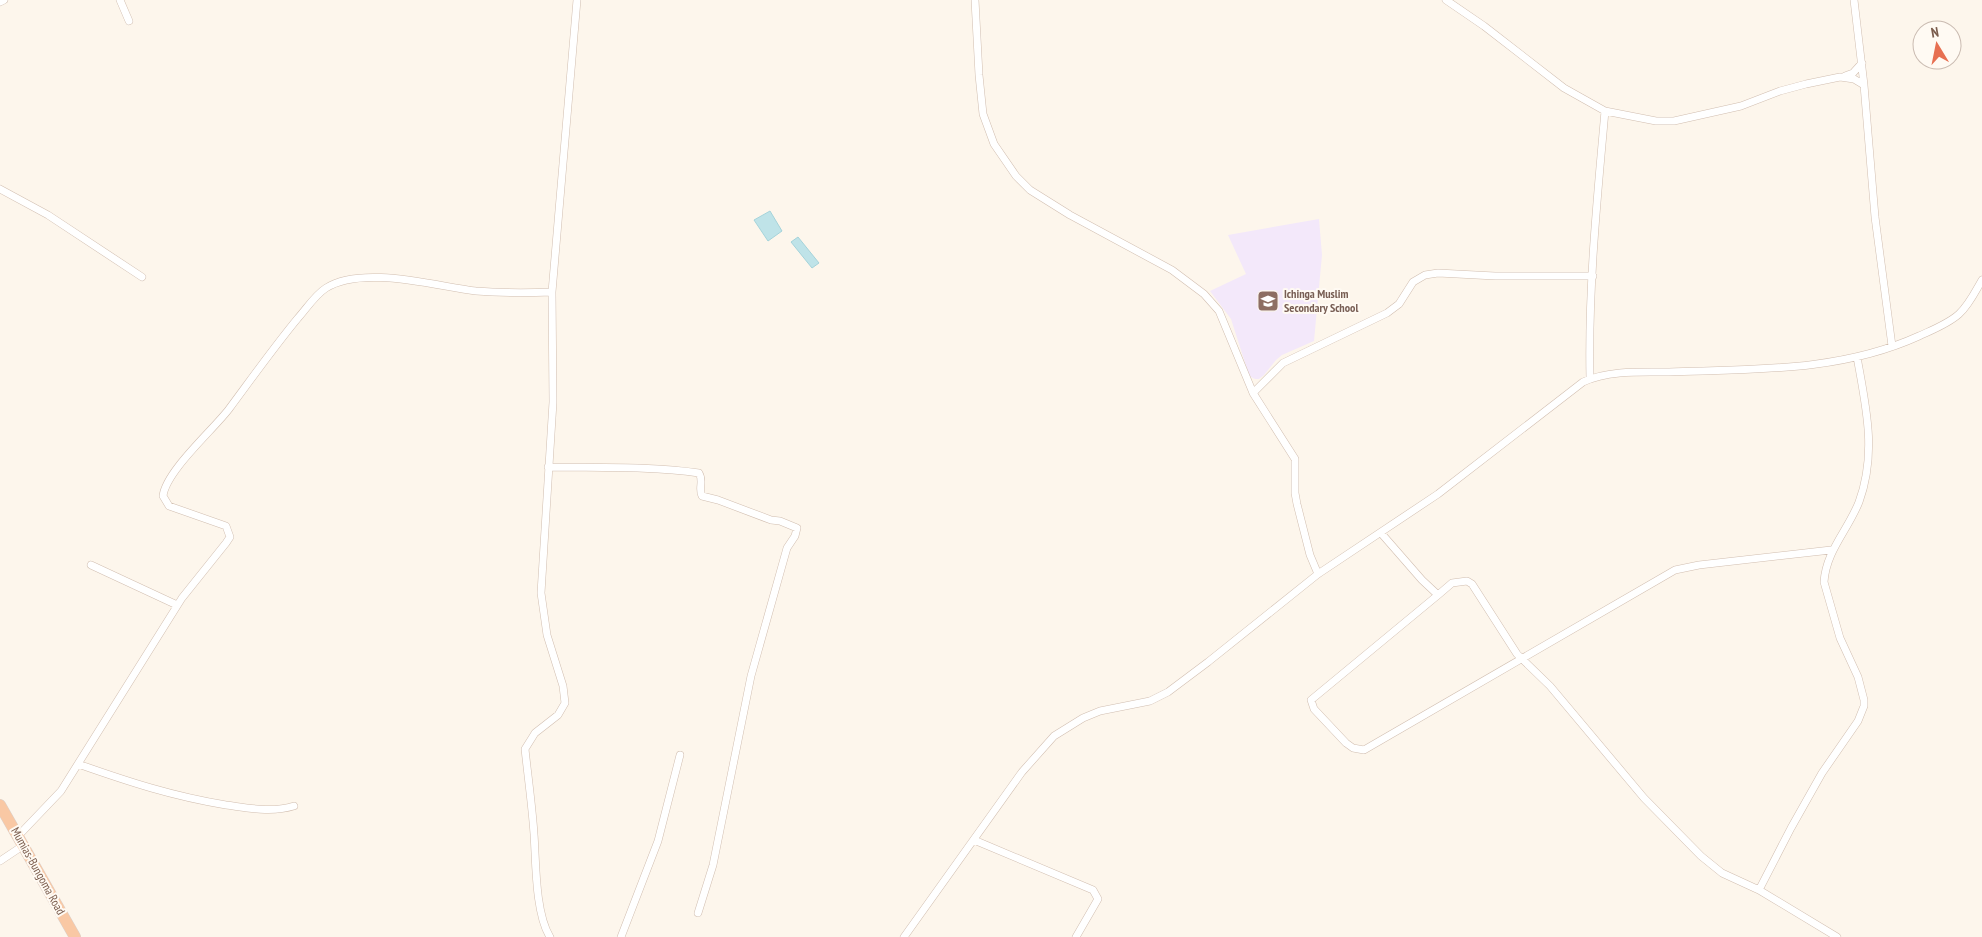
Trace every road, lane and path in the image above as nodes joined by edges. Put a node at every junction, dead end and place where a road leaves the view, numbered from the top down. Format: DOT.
graph roads {
  1 [pos="4,0"];
  2 [pos="120,0"];
  3 [pos="576,0"];
  4 [pos="975,0"];
  5 [pos="1446,0"];
  6 [pos="1854,0"];
  7 [pos="0,2"];
  8 [pos="129,21"];
  9 [pos="1862,63"];
  10 [pos="1840,77"];
  11 [pos="1864,85"];
  12 [pos="1604,111"];
  13 [pos="0,189"];
  14 [pos="142,276"];
  15 [pos="1593,276"];
  16 [pos="1982,280"];
  17 [pos="552,292"];
  18 [pos="1892,346"];
  19 [pos="1857,357"];
  20 [pos="1590,379"];
  21 [pos="1253,393"];
  22 [pos="548,467"];
  23 [pos="1381,532"];
  24 [pos="1831,550"];
  25 [pos="91,565"];
  26 [pos="1318,574"];
  27 [pos="1438,595"];
  28 [pos="177,605"];
  29 [pos="1521,658"];
  30 [pos="680,755"];
  31 [pos="78,764"];
  32 [pos="0,805"];
  33 [pos="294,806"];
  34 [pos="22,840"];
  35 [pos="974,840"];
  36 [pos="0,861"];
  37 [pos="1759,890"];
  38 [pos="698,913"];
  39 [pos="76,937"];
  40 [pos="550,937"];
  41 [pos="621,937"];
  42 [pos="904,937"];
  43 [pos="1076,937"];
  44 [pos="1837,937"];
  1 -- 7 [label="street"];
  2 -- 8 [label="street"];
  3 -- 17 [label="street"];
  4 -- 21 [label="street"];
  5 -- 12 [label="street"];
  6 -- 9 [label="street"];
  9 -- 10 [label="street"];
  9 -- 11 [label="street"];
  10 -- 11 [label="street"];
  10 -- 12 [label="street"];
  11 -- 18 [label="street"];
  12 -- 15 [label="street"];
  13 -- 14 [label="street"];
  15 -- 20 [label="street"];
  15 -- 21 [label="street"];
  16 -- 18 [label="street"];
  17 -- 22 [label="street"];
  17 -- 28 [label="street"];
  18 -- 19 [label="street"];
  19 -- 20 [label="street"];
  19 -- 24 [label="street"];
  20 -- 23 [label="street"];
  21 -- 26 [label="street"];
  22 -- 38 [label="street"];
  22 -- 40 [label="street"];
  23 -- 26 [label="street"];
  23 -- 27 [label="street"];
  24 -- 29 [label="street"];
  24 -- 37 [label="street"];
  25 -- 28 [label="street"];
  26 -- 35 [label="street"];
  27 -- 29 [label="street"];
  27 -- 29 [label="street"];
  28 -- 31 [label="street"];
  29 -- 37 [label="street"];
  30 -- 41 [label="street"];
  31 -- 33 [label="street"];
  31 -- 34 [label="street"];
  32 -- 34 [label="highway, Mumias-Bungoma Road"];
  34 -- 36 [label="street"];
  34 -- 39 [label="highway, Mumias-Bungoma Road"];
  35 -- 42 [label="street"];
  35 -- 43 [label="street"];
  37 -- 44 [label="street"];
}
